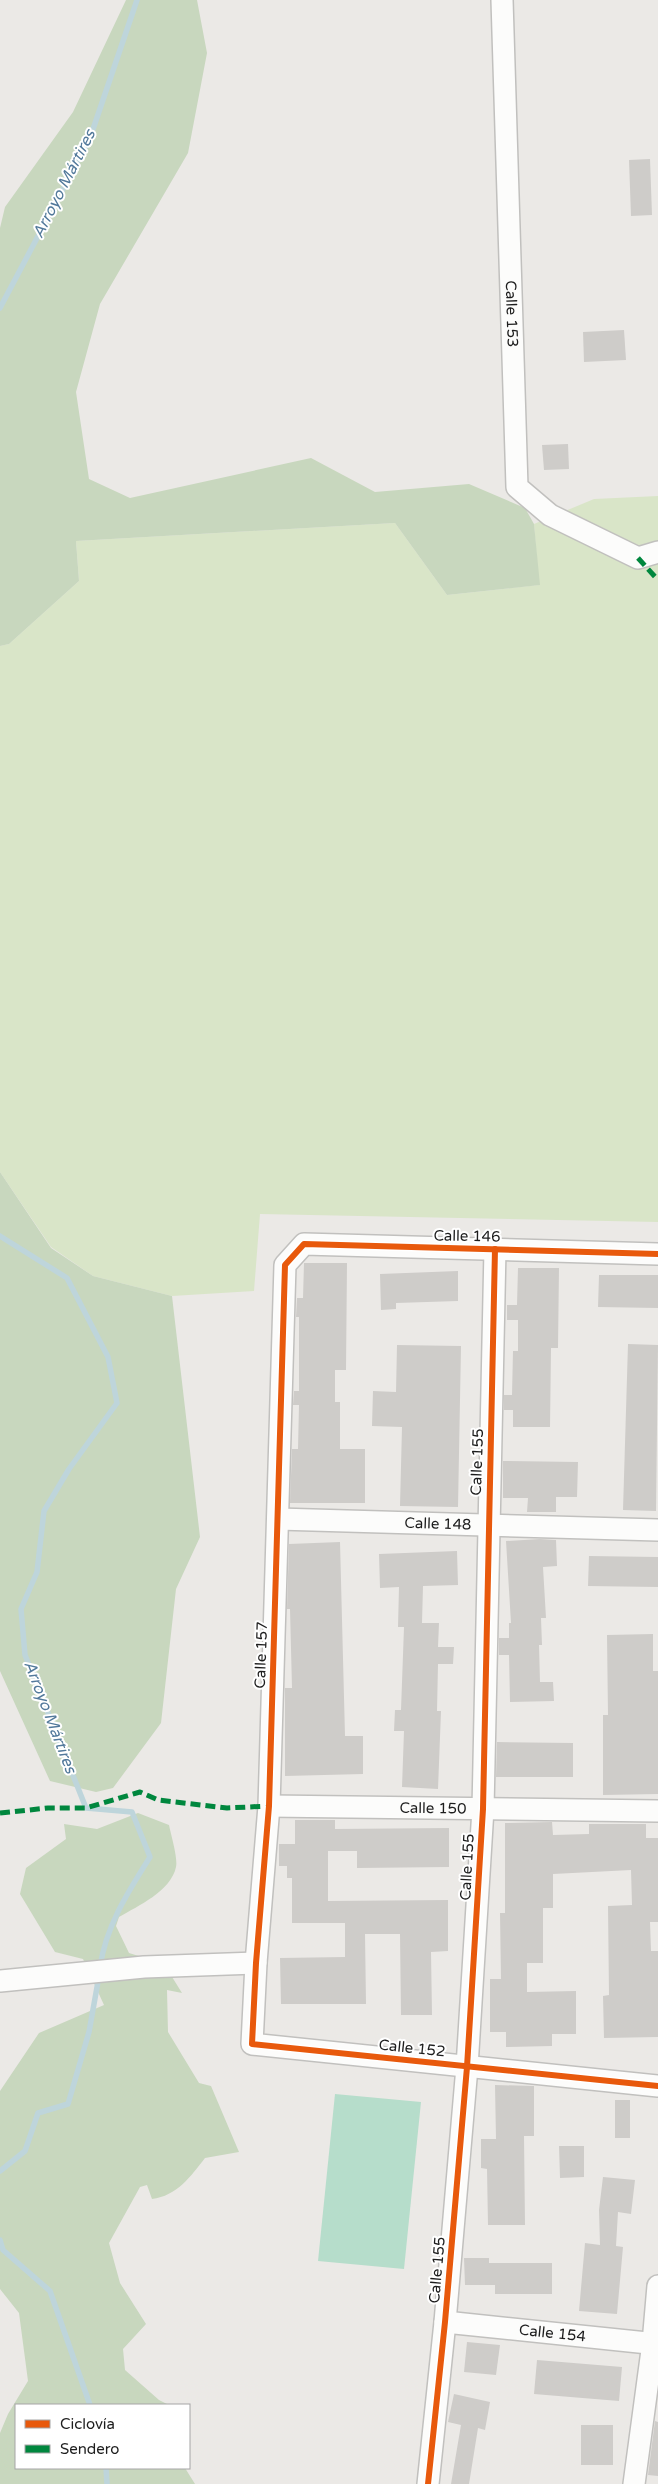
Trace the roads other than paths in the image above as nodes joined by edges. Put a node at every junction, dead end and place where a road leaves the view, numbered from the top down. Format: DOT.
graph roads {
  1 [pos="502,0"];
  2 [pos="648,555"];
  3 [pos="495,1249"];
  4 [pos="658,1254"];
  5 [pos="285,1265"];
  6 [pos="278,1519"];
  7 [pos="487,1525"];
  8 [pos="658,1530"];
  9 [pos="269,1806"];
  10 [pos="483,1809"];
  11 [pos="658,1811"];
  12 [pos="256,1963"];
  13 [pos="0,1981"];
  14 [pos="252,2044"];
  15 [pos="467,2067"];
  16 [pos="658,2086"];
  17 [pos="658,2286"];
  18 [pos="446,2322"];
  19 [pos="656,2343"];
  20 [pos="428,2484"];
  21 [pos="634,2484"];
  1 -- 2 [label="street, Calle 153"];
  3 -- 4 [label="street, Calle 146"];
  3 -- 5 [label="street, Calle 146"];
  3 -- 7 [label="street, Calle 155"];
  5 -- 6 [label="street, Calle 157"];
  6 -- 7 [label="street, Calle 148"];
  6 -- 9 [label="street, Calle 157"];
  7 -- 8 [label="street, Calle 148"];
  7 -- 10 [label="street, Calle 155"];
  9 -- 10 [label="street, Calle 150"];
  9 -- 12 [label="street, Calle 157"];
  10 -- 11 [label="street, Calle 150"];
  10 -- 15 [label="street, Calle 155"];
  12 -- 13 [label="street"];
  12 -- 14 [label="street, Calle 157"];
  14 -- 15 [label="street, Calle 152"];
  15 -- 16 [label="street, Calle 152"];
  15 -- 18 [label="street, Calle 155"];
  17 -- 19 [label="street"];
  18 -- 19 [label="street, Calle 154"];
  18 -- 20 [label="street, Calle 155"];
  19 -- 21 [label="street"];
}
